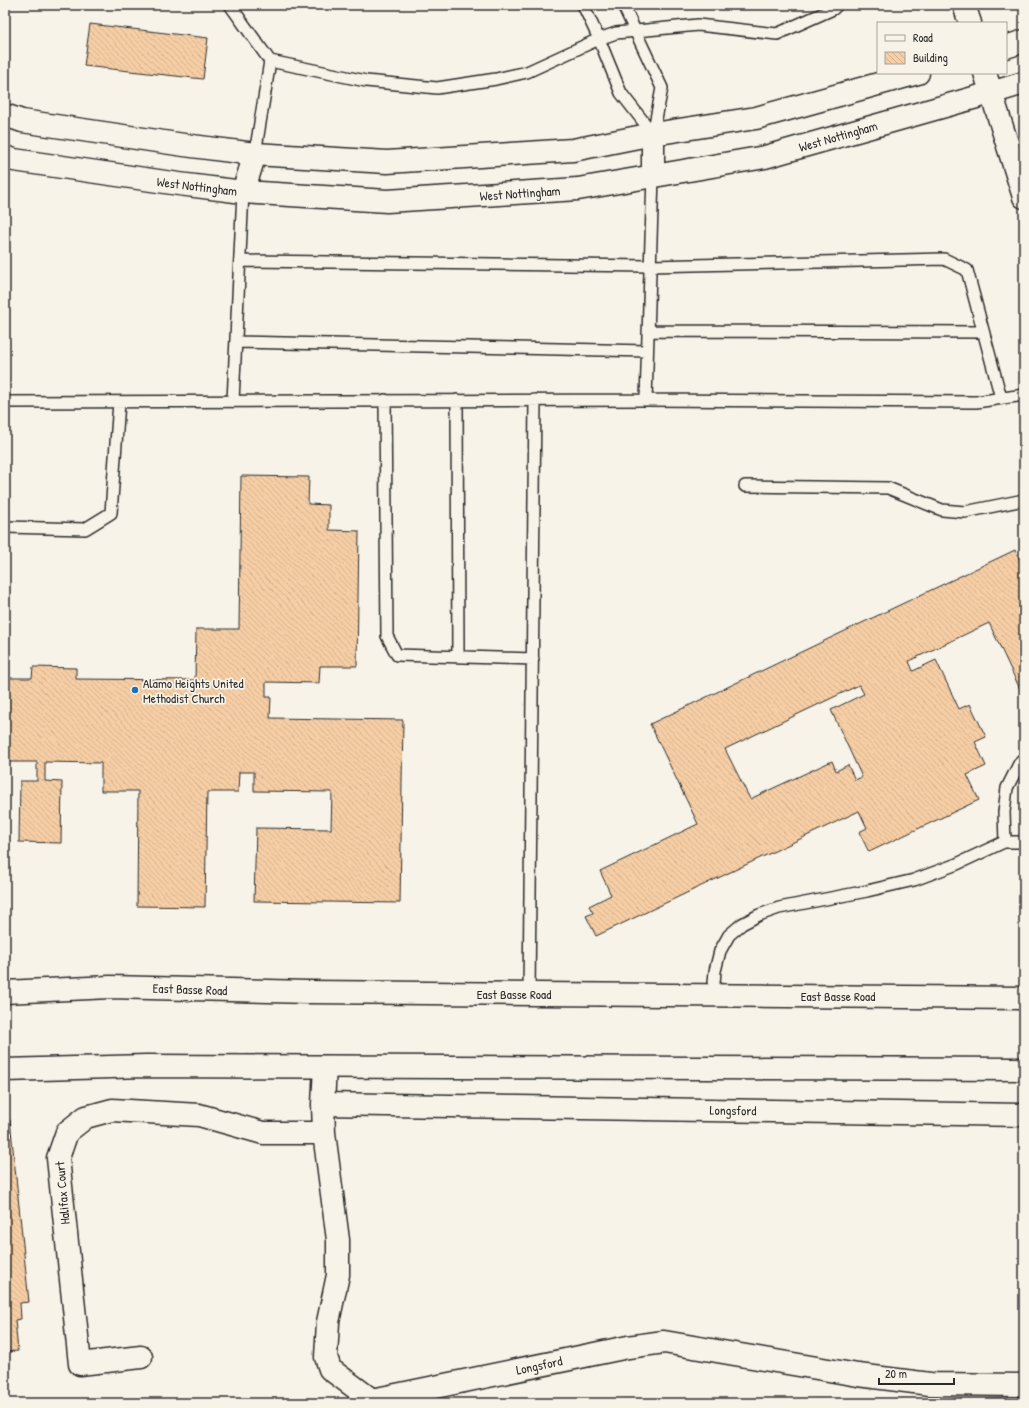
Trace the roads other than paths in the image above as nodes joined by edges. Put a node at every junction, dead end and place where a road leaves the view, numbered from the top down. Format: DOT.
graph roads {
  1 [pos="230,5"];
  2 [pos="582,5"];
  3 [pos="623,5"];
  4 [pos="837,5"];
  5 [pos="964,5"];
  6 [pos="970,22"];
  7 [pos="635,31"];
  8 [pos="599,39"];
  9 [pos="1024,41"];
  10 [pos="1007,47"];
  11 [pos="270,61"];
  12 [pos="914,74"];
  13 [pos="985,74"];
  14 [pos="1024,83"];
  15 [pos="991,93"];
  16 [pos="5,115"];
  17 [pos="654,134"];
  18 [pos="255,154"];
  19 [pos="5,157"];
  20 [pos="653,176"];
  21 [pos="243,192"];
  22 [pos="1024,197"];
  23 [pos="240,261"];
  24 [pos="650,266"];
  25 [pos="648,331"];
  26 [pos="983,332"];
  27 [pos="236,342"];
  28 [pos="647,351"];
  29 [pos="1024,395"];
  30 [pos="1001,398"];
  31 [pos="385,400"];
  32 [pos="457,400"];
  33 [pos="535,400"];
  34 [pos="646,400"];
  35 [pos="233,401"];
  36 [pos="5,402"];
  37 [pos="119,402"];
  38 [pos="745,486"];
  39 [pos="1024,500"];
  40 [pos="5,527"];
  41 [pos="458,656"];
  42 [pos="533,658"];
  43 [pos="1024,759"];
  44 [pos="1005,842"];
  45 [pos="1024,842"];
  46 [pos="5,992"];
  47 [pos="529,994"];
  48 [pos="713,996"];
  49 [pos="1024,998"];
  50 [pos="324,1067"];
  51 [pos="1024,1068"];
  52 [pos="5,1070"];
  53 [pos="323,1104"];
  54 [pos="1024,1114"];
  55 [pos="324,1133"];
  56 [pos="141,1357"];
  57 [pos="1024,1385"];
  1 -- 11 [label="lane"];
  2 -- 8 [label="lane"];
  3 -- 7 [label="lane"];
  4 -- 7 [label="lane"];
  5 -- 6 [label="street"];
  7 -- 8 [label="lane"];
  7 -- 17 [label="lane"];
  8 -- 11 [label="lane"];
  8 -- 17 [label="lane"];
  9 -- 10 [label="street"];
  11 -- 18 [label="lane"];
  12 -- 17 [label="street"];
  13 -- 15 [label="street"];
  14 -- 15 [label="street, West Nottingham"];
  15 -- 20 [label="street, West Nottingham"];
  15 -- 22 [label="street"];
  16 -- 18 [label="street"];
  17 -- 18 [label="street"];
  17 -- 20 [label="street"];
  18 -- 21 [label="street"];
  19 -- 21 [label="street, West Nottingham"];
  20 -- 21 [label="street, West Nottingham"];
  20 -- 24 [label="lane"];
  21 -- 23 [label="lane"];
  23 -- 24 [label="lane"];
  23 -- 27 [label="lane"];
  24 -- 25 [label="lane"];
  24 -- 26 [label="lane"];
  25 -- 26 [label="lane"];
  25 -- 28 [label="lane"];
  26 -- 30 [label="lane"];
  27 -- 28 [label="lane"];
  27 -- 35 [label="lane"];
  28 -- 34 [label="lane"];
  29 -- 30 [label="lane"];
  30 -- 34 [label="lane"];
  31 -- 32 [label="lane"];
  31 -- 35 [label="lane"];
  31 -- 41 [label="lane"];
  32 -- 33 [label="lane"];
  32 -- 41 [label="lane"];
  33 -- 34 [label="lane"];
  33 -- 42 [label="lane"];
  35 -- 37 [label="lane"];
  36 -- 37 [label="lane"];
  37 -- 40 [label="lane"];
  38 -- 39 [label="lane"];
  41 -- 42 [label="lane"];
  42 -- 47 [label="lane"];
  43 -- 44 [label="lane"];
  44 -- 45 [label="lane"];
  44 -- 48 [label="lane"];
  46 -- 47 [label="street, East Basse Road"];
  47 -- 48 [label="street, East Basse Road"];
  48 -- 49 [label="street, East Basse Road"];
  50 -- 51 [label="street"];
  50 -- 52 [label="street"];
  50 -- 53 [label="street, Longsford"];
  53 -- 54 [label="street, Longsford"];
  53 -- 55 [label="street, Longsford"];
  55 -- 56 [label="street, Halifax Court"];
  55 -- 57 [label="street, Longsford"];
}
